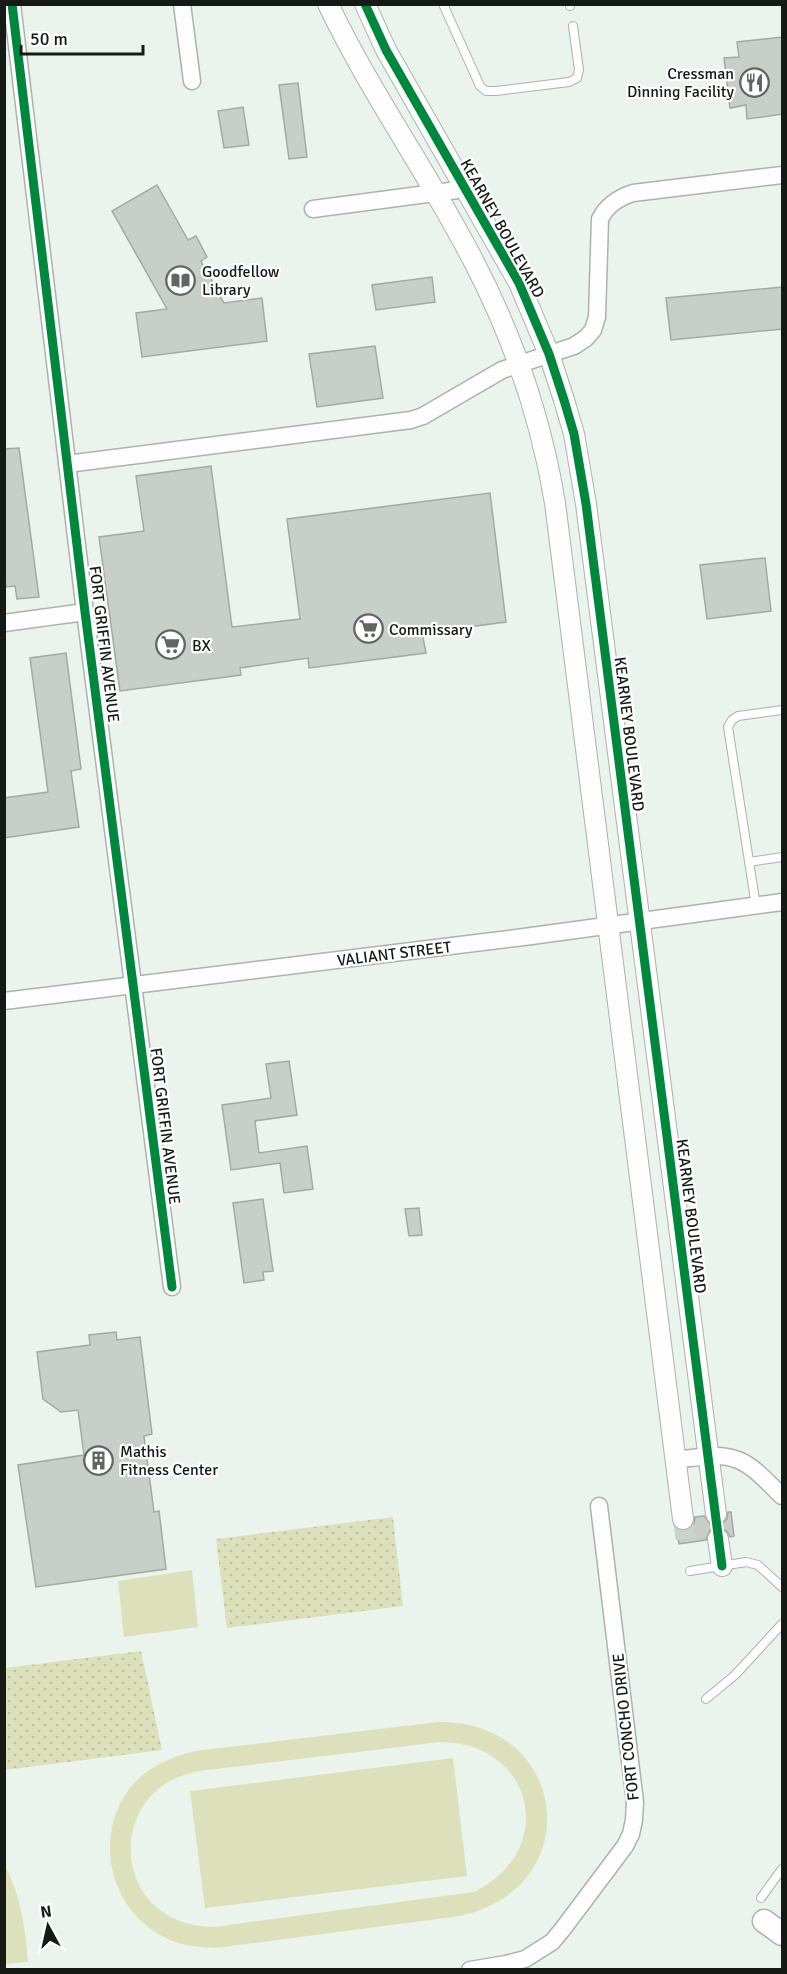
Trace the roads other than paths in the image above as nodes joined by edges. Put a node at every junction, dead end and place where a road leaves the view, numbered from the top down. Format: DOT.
graph roads {
  1 [pos="12,4"];
  2 [pos="182,4"];
  3 [pos="328,4"];
  4 [pos="365,4"];
  5 [pos="443,4"];
  6 [pos="573,26"];
  7 [pos="192,81"];
  8 [pos="783,175"];
  9 [pos="465,189"];
  10 [pos="435,193"];
  11 [pos="313,209"];
  12 [pos="549,354"];
  13 [pos="520,363"];
  14 [pos="67,464"];
  15 [pos="85,612"];
  16 [pos="4,624"];
  17 [pos="783,710"];
  18 [pos="783,857"];
  19 [pos="749,862"];
  20 [pos="783,902"];
  21 [pos="756,906"];
  22 [pos="639,921"];
  23 [pos="607,925"];
  24 [pos="133,984"];
  25 [pos="4,1001"];
  26 [pos="172,1287"];
  27 [pos="709,1456"];
  28 [pos="675,1460"];
  29 [pos="783,1496"];
  30 [pos="599,1506"];
  31 [pos="716,1514"];
  32 [pos="683,1519"];
  33 [pos="718,1539"];
  34 [pos="722,1566"];
  35 [pos="690,1571"];
  36 [pos="783,1587"];
  37 [pos="783,1624"];
  38 [pos="706,1699"];
  39 [pos="783,1869"];
  40 [pos="761,1898"];
  41 [pos="764,1921"];
  42 [pos="783,1934"];
  43 [pos="470,1970"];
  1 -- 14 [label="street, FORT GRIFFIN AVENUE"];
  2 -- 7 [label="street"];
  3 -- 10 [label="street"];
  4 -- 9 [label="street, KEARNEY BOULEVARD"];
  5 -- 6 [label="lane"];
  8 -- 12 [label="street"];
  9 -- 10 [label="street"];
  9 -- 12 [label="street, KEARNEY BOULEVARD"];
  10 -- 11 [label="street"];
  10 -- 13 [label="street"];
  12 -- 13 [label="street"];
  12 -- 22 [label="street, KEARNEY BOULEVARD"];
  13 -- 14 [label="street"];
  13 -- 23 [label="street"];
  14 -- 15 [label="street, FORT GRIFFIN AVENUE"];
  15 -- 16 [label="street"];
  15 -- 24 [label="street, FORT GRIFFIN AVENUE"];
  17 -- 19 [label="lane"];
  18 -- 19 [label="lane"];
  19 -- 21 [label="lane"];
  20 -- 21 [label="street, VALIANT STREET"];
  21 -- 22 [label="street, VALIANT STREET"];
  22 -- 23 [label="street, VALIANT STREET"];
  22 -- 27 [label="street, KEARNEY BOULEVARD"];
  23 -- 24 [label="street, VALIANT STREET"];
  23 -- 28 [label="street"];
  24 -- 25 [label="street, VALIANT STREET"];
  24 -- 26 [label="street, FORT GRIFFIN AVENUE"];
  27 -- 28 [label="street"];
  27 -- 29 [label="street"];
  27 -- 31 [label="street, KEARNEY BOULEVARD"];
  28 -- 32 [label="street"];
  30 -- 43 [label="street, FORT CONCHO DRIVE"];
  33 -- 34 [label="street"];
  34 -- 35 [label="lane"];
  34 -- 36 [label="lane"];
  37 -- 38 [label="lane"];
  39 -- 40 [label="lane"];
  41 -- 42 [label="main road"];
}
